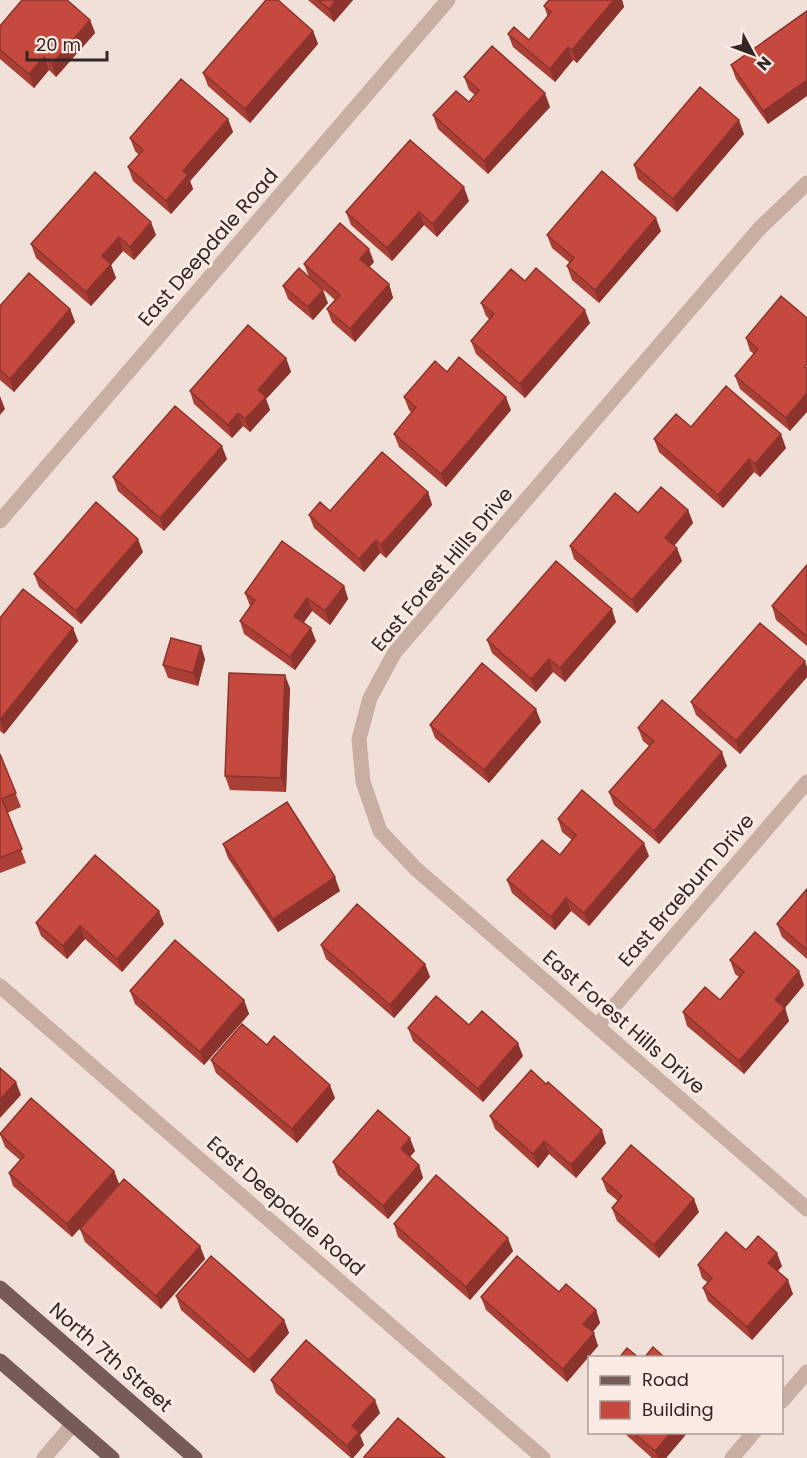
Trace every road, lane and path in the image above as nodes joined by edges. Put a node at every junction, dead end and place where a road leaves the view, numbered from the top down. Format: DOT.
graph roads {
  1 [pos="448,0"];
  2 [pos="807,183"];
  3 [pos="0,520"];
  4 [pos="807,782"];
  5 [pos="0,986"];
  6 [pos="597,1026"];
  7 [pos="807,1209"];
  8 [pos="0,1288"];
  9 [pos="0,1361"];
  10 [pos="807,1372"];
  11 [pos="783,1400"];
  12 [pos="73,1424"];
  13 [pos="752,1434"];
  14 [pos="44,1458"];
  15 [pos="112,1458"];
  16 [pos="195,1458"];
  17 [pos="543,1458"];
  18 [pos="732,1458"];
  1 -- 3 [label="street, East Deepdale Road"];
  2 -- 6 [label="street, East Forest Hills Drive"];
  4 -- 6 [label="street, East Braeburn Drive"];
  5 -- 17 [label="street, East Deepdale Road"];
  6 -- 7 [label="street, East Forest Hills Drive"];
  8 -- 16 [label="main road, North 7th Street"];
  9 -- 12 [label="main road"];
  10 -- 11 [label="street"];
  12 -- 14 [label="street"];
  12 -- 15 [label="main road"];
  13 -- 18 [label="street"];
}
